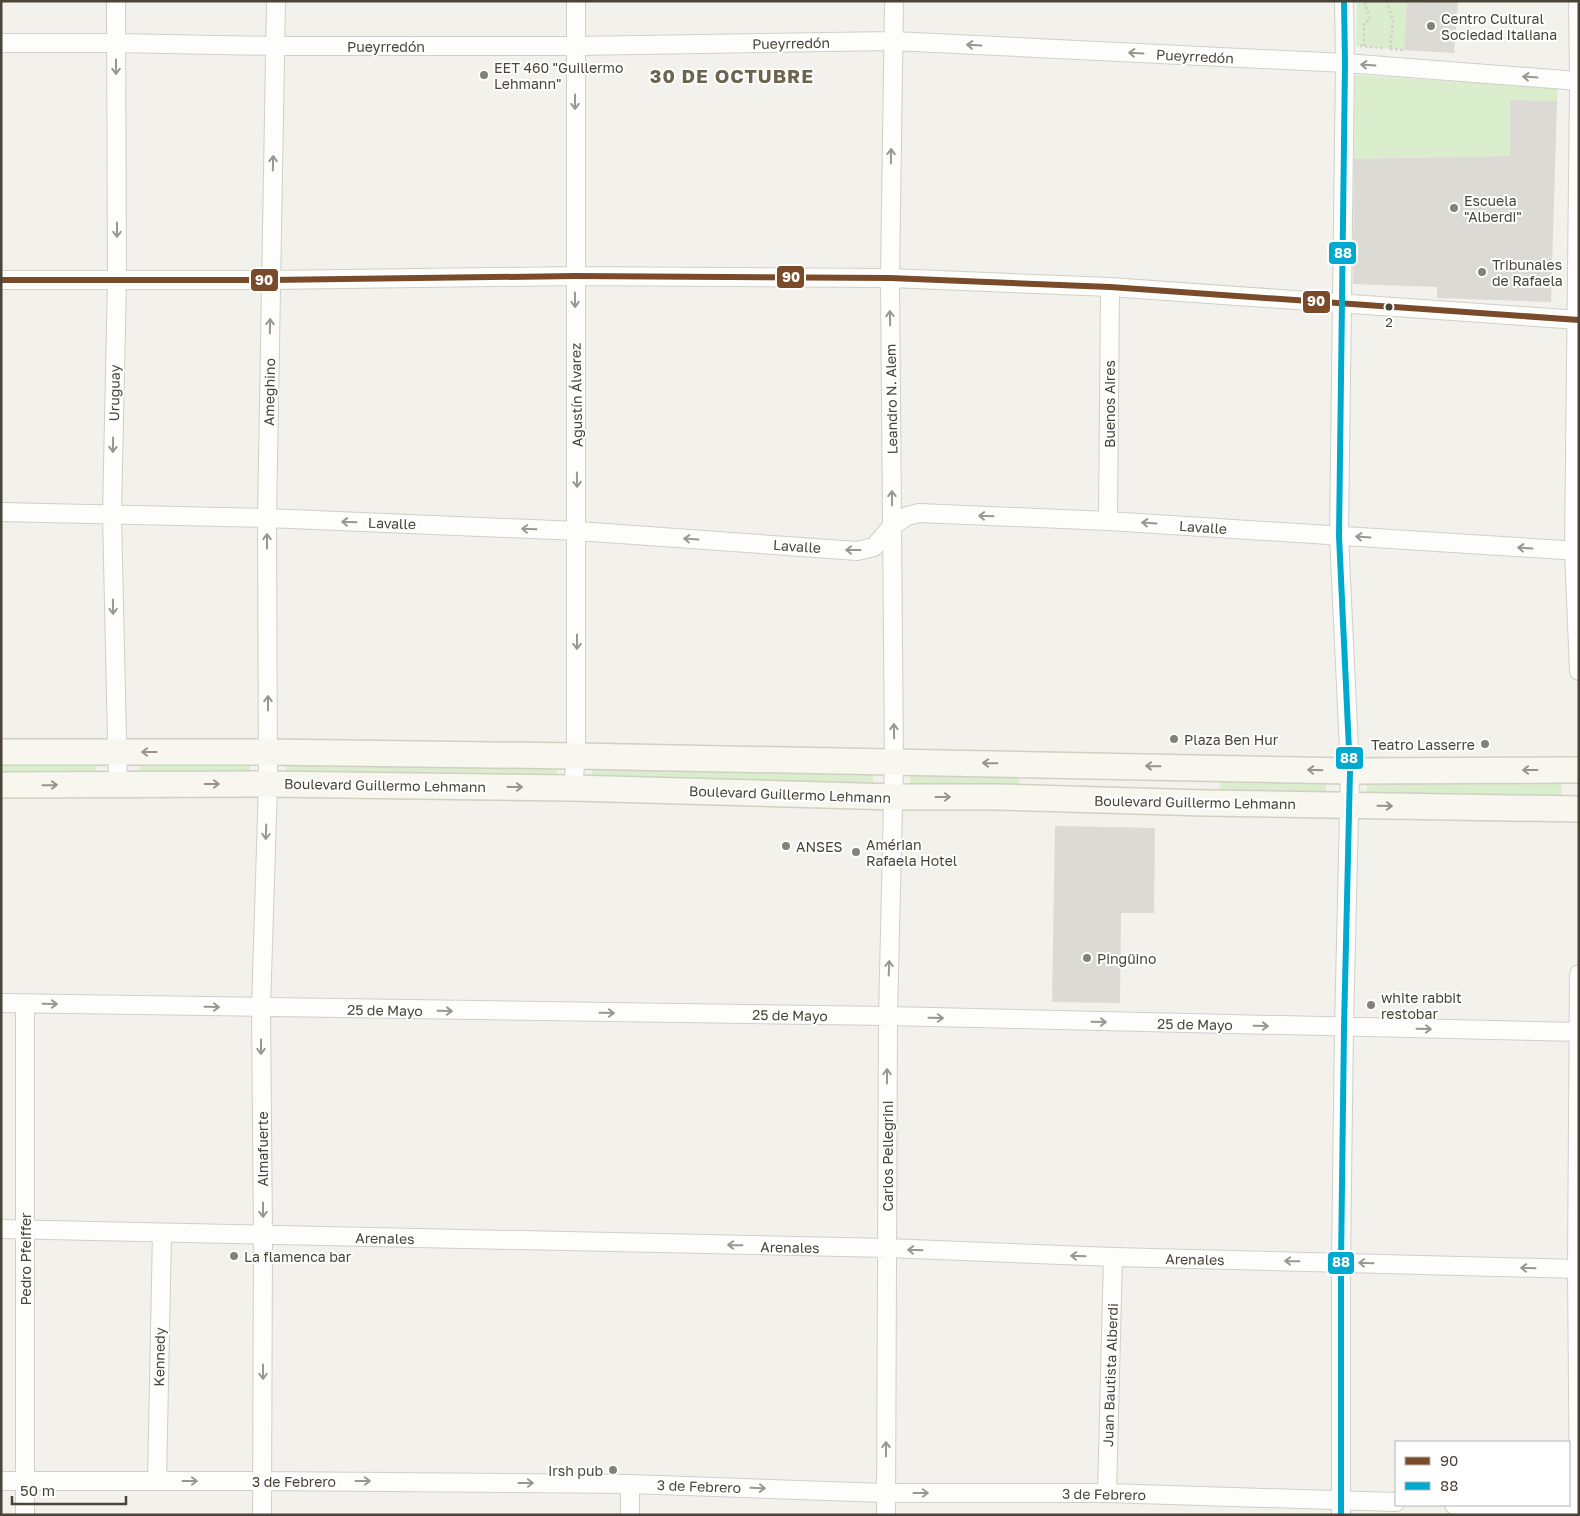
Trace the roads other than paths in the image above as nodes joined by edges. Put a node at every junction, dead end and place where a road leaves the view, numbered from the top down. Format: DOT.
graph roads {
  1 [pos="116,1"];
  2 [pos="276,1"];
  3 [pos="576,1"];
  4 [pos="894,1"];
  5 [pos="1344,1"];
  6 [pos="1578,1"];
  7 [pos="893,41"];
  8 [pos="1,43"];
  9 [pos="116,43"];
  10 [pos="275,46"];
  11 [pos="575,46"];
  12 [pos="1345,63"];
  13 [pos="1579,72"];
  14 [pos="1579,81"];
  15 [pos="1579,89"];
  16 [pos="575,276"];
  17 [pos="890,278"];
  18 [pos="117,279"];
  19 [pos="1,280"];
  20 [pos="270,280"];
  21 [pos="1110,287"];
  22 [pos="1341,304"];
  23 [pos="1577,320"];
  24 [pos="1,512"];
  25 [pos="112,514"];
  26 [pos="267,518"];
  27 [pos="1108,521"];
  28 [pos="892,526"];
  29 [pos="578,531"];
  30 [pos="1339,536"];
  31 [pos="1576,551"];
  32 [pos="1579,671"];
  33 [pos="1,752"];
  34 [pos="116,752"];
  35 [pos="268,752"];
  36 [pos="576,756"];
  37 [pos="894,762"];
  38 [pos="1032,764"];
  39 [pos="1207,767"];
  40 [pos="1350,770"];
  41 [pos="1579,770"];
  42 [pos="118,784"];
  43 [pos="268,784"];
  44 [pos="1,785"];
  45 [pos="573,788"];
  46 [pos="894,797"];
  47 [pos="1031,798"];
  48 [pos="1205,803"];
  49 [pos="1350,805"];
  50 [pos="1579,809"];
  51 [pos="1579,974"];
  52 [pos="1,1003"];
  53 [pos="25,1003"];
  54 [pos="261,1008"];
  55 [pos="888,1016"];
  56 [pos="1344,1028"];
  57 [pos="1578,1032"];
  58 [pos="1,1229"];
  59 [pos="26,1230"];
  60 [pos="162,1233"];
  61 [pos="263,1236"];
  62 [pos="887,1248"];
  63 [pos="1113,1257"];
  64 [pos="1341,1262"];
  65 [pos="1578,1269"];
  66 [pos="1,1481"];
  67 [pos="157,1481"];
  68 [pos="262,1481"];
  69 [pos="25,1482"];
  70 [pos="630,1484"];
  71 [pos="886,1493"];
  72 [pos="1107,1493"];
  73 [pos="1395,1502"];
  74 [pos="1479,1506"];
  75 [pos="1579,1506"];
  76 [pos="1342,1508"];
  77 [pos="1579,1510"];
  78 [pos="25,1515"];
  79 [pos="262,1515"];
  80 [pos="630,1515"];
  81 [pos="886,1515"];
  1 -- 9 [label="street, Uruguay"];
  2 -- 10 [label="street, Ameghino"];
  3 -- 11 [label="street, Agustín Álvarez"];
  4 -- 7 [label="street, Leandro N. Alem"];
  5 -- 12 [label="street"];
  6 -- 13 [label="street"];
  7 -- 11 [label="street, Pueyrredón"];
  12 -- 7 [label="street, Pueyrredón, one-way"];
  17 -- 7 [label="street, Leandro N. Alem, one-way"];
  8 -- 9 [label="street, Pueyrredón"];
  9 -- 10 [label="street, Pueyrredón"];
  9 -- 18 [label="street, Uruguay, one-way"];
  10 -- 11 [label="street, Pueyrredón"];
  20 -- 10 [label="street, Ameghino, one-way"];
  11 -- 16 [label="street, Agustín Álvarez, one-way"];
  14 -- 12 [label="street, Pueyrredón, one-way"];
  12 -- 22 [label="street"];
  15 -- 23 [label="street"];
  16 -- 17 [label="street"];
  16 -- 20 [label="street"];
  16 -- 29 [label="street, Agustín Álvarez, one-way"];
  17 -- 21 [label="street"];
  28 -- 17 [label="street, Leandro N. Alem, one-way"];
  18 -- 19 [label="street"];
  18 -- 20 [label="street"];
  18 -- 25 [label="street, Uruguay, one-way"];
  26 -- 20 [label="street, Ameghino, one-way"];
  21 -- 22 [label="street"];
  21 -- 27 [label="street, Buenos Aires"];
  22 -- 23 [label="street"];
  22 -- 30 [label="street"];
  23 -- 31 [label="street"];
  24 -- 25 [label="street, Lavalle"];
  25 -- 26 [label="street, Lavalle"];
  25 -- 34 [label="street, Uruguay, one-way"];
  29 -- 26 [label="street, Lavalle, one-way"];
  35 -- 26 [label="street, Ameghino, one-way"];
  27 -- 28 [label="street, Lavalle, one-way"];
  30 -- 27 [label="street, Lavalle, one-way"];
  28 -- 29 [label="street, Lavalle, one-way"];
  37 -- 28 [label="street, Leandro N. Alem, one-way"];
  29 -- 36 [label="street, Agustín Álvarez, one-way"];
  31 -- 30 [label="street, Lavalle, one-way"];
  30 -- 40 [label="street"];
  31 -- 32 [label="street"];
  33 -- 34 [label="main road"];
  35 -- 34 [label="main road, one-way"];
  34 -- 42 [label="street, Uruguay"];
  35 -- 36 [label="main road"];
  35 -- 43 [label="street, Ameghino"];
  36 -- 37 [label="main road"];
  36 -- 45 [label="street, Agustín Álvarez"];
  38 -- 37 [label="main road, one-way"];
  37 -- 46 [label="street, Leandro N. Alem"];
  39 -- 38 [label="main road, one-way"];
  38 -- 47 [label="main road"];
  40 -- 39 [label="main road, one-way"];
  39 -- 48 [label="main road"];
  41 -- 40 [label="main road, one-way"];
  40 -- 49 [label="street"];
  42 -- 43 [label="main road, Boulevard Guillermo Lehmann, one-way"];
  44 -- 42 [label="main road, Boulevard Guillermo Lehmann, one-way"];
  43 -- 45 [label="main road, Boulevard Guillermo Lehmann, one-way"];
  43 -- 54 [label="street, Almafuerte, one-way"];
  45 -- 46 [label="main road, Boulevard Guillermo Lehmann"];
  46 -- 47 [label="main road, Boulevard Guillermo Lehmann, one-way"];
  55 -- 46 [label="street, Carlos Pellegrini, one-way"];
  47 -- 48 [label="main road, Boulevard Guillermo Lehmann"];
  48 -- 49 [label="main road, Boulevard Guillermo Lehmann"];
  49 -- 50 [label="main road, Boulevard Guillermo Lehmann, one-way"];
  49 -- 56 [label="street"];
  51 -- 57 [label="street"];
  52 -- 53 [label="street, 25 de Mayo"];
  53 -- 54 [label="street, 25 de Mayo, one-way"];
  53 -- 59 [label="street, Pedro Pfeiffer"];
  54 -- 55 [label="street, 25 de Mayo, one-way"];
  54 -- 61 [label="street, Almafuerte, one-way"];
  55 -- 56 [label="street, 25 de Mayo, one-way"];
  62 -- 55 [label="street, Carlos Pellegrini, one-way"];
  56 -- 57 [label="street, 25 de Mayo, one-way"];
  56 -- 64 [label="street"];
  57 -- 65 [label="street"];
  58 -- 59 [label="street, Arenales"];
  59 -- 60 [label="street, Arenales"];
  59 -- 69 [label="street, Pedro Pfeiffer"];
  60 -- 61 [label="street, Arenales"];
  60 -- 67 [label="street, Kennedy"];
  62 -- 61 [label="street, Arenales, one-way"];
  61 -- 68 [label="street, Almafuerte, one-way"];
  63 -- 62 [label="street, Arenales, one-way"];
  71 -- 62 [label="street, Carlos Pellegrini, one-way"];
  64 -- 63 [label="street, Arenales, one-way"];
  63 -- 72 [label="street, Juan Bautista Alberdi"];
  65 -- 64 [label="street, Arenales, one-way"];
  64 -- 76 [label="street"];
  65 -- 75 [label="street"];
  66 -- 69 [label="street, 3 de Febrero"];
  67 -- 68 [label="street, 3 de Febrero, one-way"];
  67 -- 69 [label="street, 3 de Febrero"];
  68 -- 70 [label="street, 3 de Febrero, one-way"];
  68 -- 79 [label="street, Almafuerte"];
  69 -- 78 [label="street, Pedro Pfeiffer"];
  70 -- 71 [label="street, 3 de Febrero, one-way"];
  70 -- 80 [label="street"];
  71 -- 72 [label="street, 3 de Febrero, one-way"];
  71 -- 81 [label="street, Carlos Pellegrini"];
  72 -- 76 [label="street, 3 de Febrero"];
  73 -- 76 [label="street, 3 de Febrero"];
  74 -- 77 [label="street"];
}
